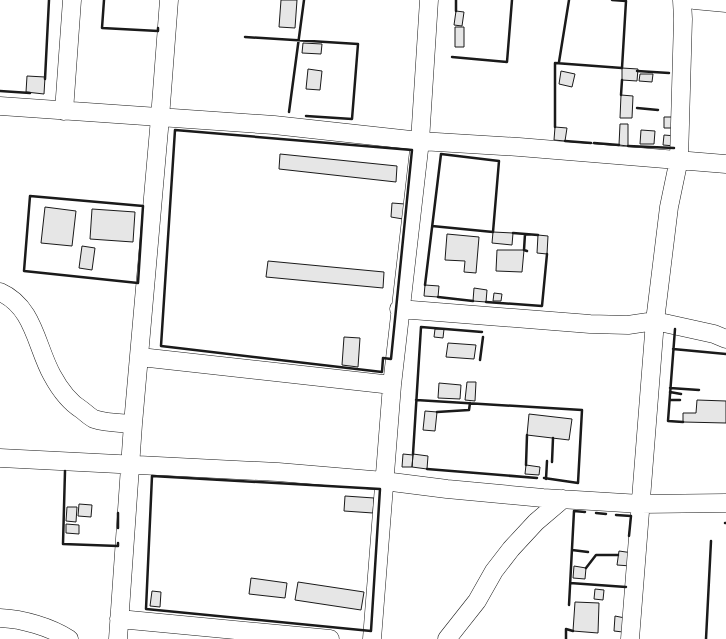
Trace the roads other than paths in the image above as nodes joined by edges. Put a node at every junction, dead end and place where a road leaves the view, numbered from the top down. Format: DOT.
graph roads {
  1 [pos="72,0"];
  2 [pos="169,0"];
  3 [pos="429,0"];
  4 [pos="682,0"];
  5 [pos="694,0"];
  6 [pos="726,3"];
  7 [pos="0,106"];
  8 [pos="64,110"];
  9 [pos="160,118"];
  10 [pos="420,141"];
  11 [pos="679,159"];
  12 [pos="726,164"];
  13 [pos="0,292"];
  14 [pos="400,309"];
  15 [pos="655,320"];
  16 [pos="726,339"];
  17 [pos="140,357"];
  18 [pos="392,385"];
  19 [pos="133,424"];
  20 [pos="0,458"];
  21 [pos="131,465"];
  22 [pos="384,481"];
  23 [pos="563,499"];
  24 [pos="726,503"];
  25 [pos="641,504"];
  26 [pos="0,618"];
  27 [pos="119,619"];
  28 [pos="70,639"];
  29 [pos="118,639"];
  30 [pos="330,639"];
  31 [pos="372,639"];
  32 [pos="447,639"];
  33 [pos="630,639"];
  1 -- 8 [label="street"];
  2 -- 9 [label="street"];
  3 -- 10 [label="street"];
  4 -- 11 [label="street"];
  5 -- 6 [label="street"];
  7 -- 8 [label="street"];
  8 -- 9 [label="street"];
  9 -- 10 [label="street"];
  9 -- 17 [label="street"];
  10 -- 11 [label="street"];
  10 -- 14 [label="street"];
  11 -- 12 [label="street"];
  11 -- 15 [label="street"];
  13 -- 19 [label="street"];
  14 -- 15 [label="street"];
  14 -- 18 [label="street"];
  15 -- 16 [label="street"];
  15 -- 25 [label="street"];
  17 -- 18 [label="street"];
  17 -- 19 [label="street"];
  18 -- 22 [label="street"];
  19 -- 21 [label="street"];
  20 -- 21 [label="street"];
  21 -- 22 [label="street"];
  21 -- 27 [label="street"];
  22 -- 23 [label="street"];
  22 -- 31 [label="street"];
  23 -- 25 [label="street"];
  23 -- 32 [label="street"];
  24 -- 25 [label="street"];
  25 -- 33 [label="street"];
  26 -- 28 [label="street"];
  27 -- 29 [label="street"];
  27 -- 30 [label="street"];
}
